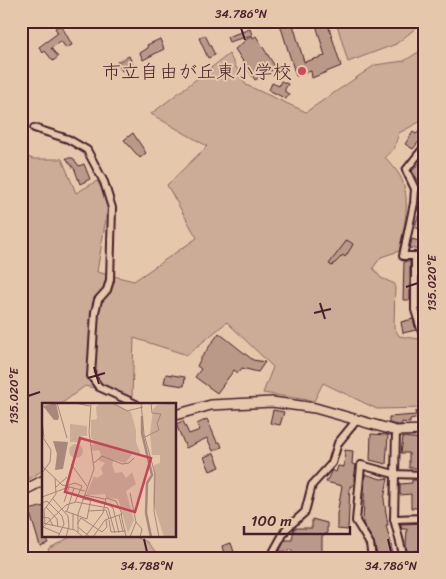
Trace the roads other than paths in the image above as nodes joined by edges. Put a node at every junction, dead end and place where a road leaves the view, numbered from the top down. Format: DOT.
graph roads {
  1 [pos="34,128"];
  2 [pos="425,146"];
  3 [pos="415,256"];
  4 [pos="425,256"];
  5 [pos="425,342"];
  6 [pos="134,403"];
  7 [pos="176,415"];
  8 [pos="356,421"];
  9 [pos="425,430"];
  10 [pos="396,431"];
  11 [pos="394,474"];
  12 [pos="425,475"];
  13 [pos="42,481"];
  14 [pos="21,492"];
  15 [pos="425,518"];
  16 [pos="394,519"];
  17 [pos="270,558"];
  18 [pos="372,558"];
  19 [pos="404,558"];
  1 -- 6 [label="street"];
  2 -- 3 [label="street"];
  3 -- 4 [label="street"];
  3 -- 5 [label="street"];
  7 -- 8 [label="street"];
  8 -- 10 [label="street"];
  8 -- 17 [label="street"];
  9 -- 10 [label="street"];
  10 -- 11 [label="street"];
  11 -- 12 [label="street"];
  11 -- 16 [label="street"];
  11 -- 18 [label="street"];
  13 -- 14 [label="street"];
  15 -- 16 [label="street"];
  16 -- 19 [label="street"];
}
